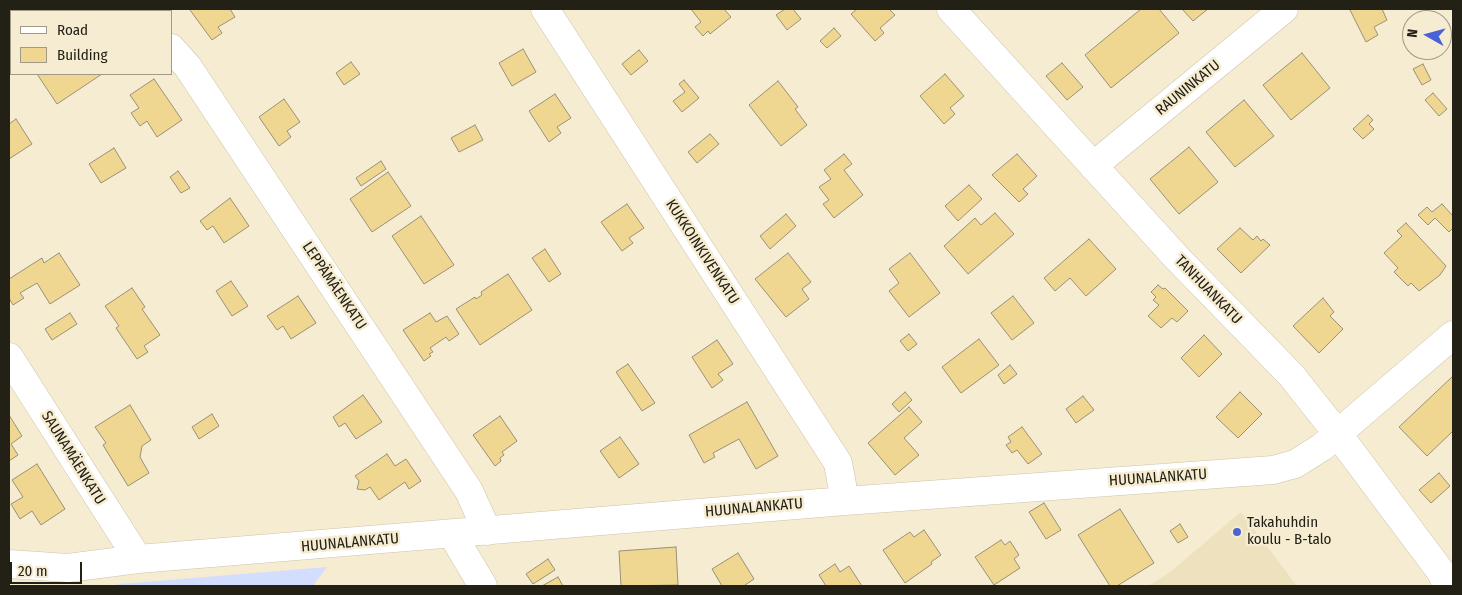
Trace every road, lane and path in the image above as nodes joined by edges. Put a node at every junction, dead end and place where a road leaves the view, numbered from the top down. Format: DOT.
graph roads {
  1 [pos="545,9"];
  2 [pos="951,9"];
  3 [pos="1284,9"];
  4 [pos="172,49"];
  5 [pos="1093,166"];
  6 [pos="1453,335"];
  7 [pos="9,357"];
  8 [pos="1337,433"];
  9 [pos="845,500"];
  10 [pos="487,531"];
  11 [pos="452,534"];
  12 [pos="138,559"];
  13 [pos="9,564"];
  14 [pos="73,577"];
  15 [pos="483,586"];
  16 [pos="1447,586"];
  1 -- 9 [label="street, KUKKOINKIVENKATU"];
  2 -- 5 [label="street, TANHUANKATU"];
  3 -- 5 [label="street, RAUNINKATU"];
  4 -- 10 [label="street, LEPPÄMÄENKATU"];
  5 -- 8 [label="street, TANHUANKATU"];
  6 -- 8 [label="street, HUUNALANKATU"];
  7 -- 12 [label="street, SAUNAMÄENKATU"];
  8 -- 9 [label="street, HUUNALANKATU"];
  8 -- 16 [label="street, TANHUANKATU"];
  9 -- 10 [label="street, HUUNALANKATU"];
  10 -- 11 [label="street, HUUNALANKATU"];
  11 -- 12 [label="street, HUUNALANKATU"];
  11 -- 15 [label="street"];
  12 -- 14 [label="street, HUUNALANKATU"];
  13 -- 14 [label="street, HUUNALANKATU"];
}
